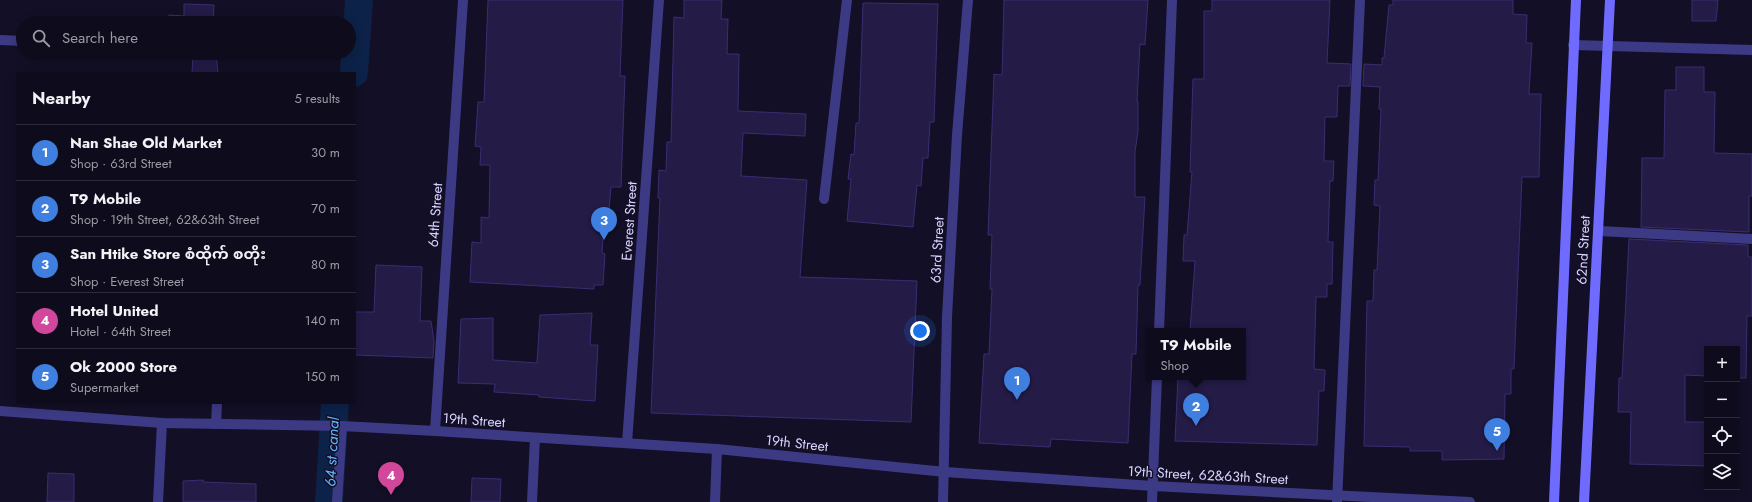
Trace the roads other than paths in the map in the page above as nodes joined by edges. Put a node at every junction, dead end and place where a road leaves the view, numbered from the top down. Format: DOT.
graph roads {
  1 [pos="463,0"];
  2 [pos="659,0"];
  3 [pos="847,0"];
  4 [pos="968,0"];
  5 [pos="1172,0"];
  6 [pos="1360,0"];
  7 [pos="1576,0"];
  8 [pos="1610,0"];
  9 [pos="0,40"];
  10 [pos="16,41"];
  11 [pos="1574,45"];
  12 [pos="1608,46"];
  13 [pos="1752,50"];
  14 [pos="824,199"];
  15 [pos="1599,231"];
  16 [pos="1752,239"];
  17 [pos="1159,328"];
  18 [pos="1157,380"];
  19 [pos="217,404"];
  20 [pos="0,411"];
  21 [pos="162,423"];
  22 [pos="216,424"];
  23 [pos="339,426"];
  24 [pos="436,431"];
  25 [pos="535,438"];
  26 [pos="627,443"];
  27 [pos="717,449"];
  28 [pos="945,472"];
  29 [pos="1153,486"];
  30 [pos="1337,499"];
  31 [pos="158,502"];
  32 [pos="337,502"];
  33 [pos="532,502"];
  34 [pos="715,502"];
  35 [pos="943,502"];
  36 [pos="1152,502"];
  37 [pos="1470,502"];
  38 [pos="1554,502"];
  39 [pos="1584,502"];
  1 -- 24 [label="street, 64th Street"];
  2 -- 26 [label="street, Everest Street"];
  3 -- 14 [label="street"];
  4 -- 28 [label="street, 63rd Street"];
  5 -- 17 [label="street"];
  6 -- 30 [label="street"];
  7 -- 11 [label="main road, 62nd Street"];
  8 -- 12 [label="main road, 62nd Street"];
  9 -- 10 [label="street"];
  11 -- 12 [label="street"];
  11 -- 38 [label="main road, 62nd Street"];
  12 -- 13 [label="street"];
  12 -- 15 [label="main road, 62nd Street"];
  15 -- 16 [label="street"];
  15 -- 39 [label="main road, 62nd Street"];
  18 -- 29 [label="street"];
  19 -- 22 [label="street"];
  20 -- 21 [label="street, 19th Street"];
  21 -- 22 [label="street, 19th Street"];
  21 -- 31 [label="street"];
  22 -- 23 [label="street, 19th Street"];
  23 -- 24 [label="street, 19th Street"];
  23 -- 32 [label="street"];
  24 -- 25 [label="street, 19th Street"];
  25 -- 26 [label="street, 19th Street"];
  25 -- 33 [label="street"];
  26 -- 27 [label="street, 19th Street"];
  27 -- 28 [label="street, 19th Street"];
  27 -- 34 [label="street"];
  28 -- 29 [label="street, 19th Street, 62&63th Street"];
  28 -- 35 [label="street, 63rd Street"];
  29 -- 30 [label="street, 19th Street, 62&63th Street"];
  29 -- 36 [label="street"];
  30 -- 37 [label="street, 19th Street, 62&63th Street"];
}
